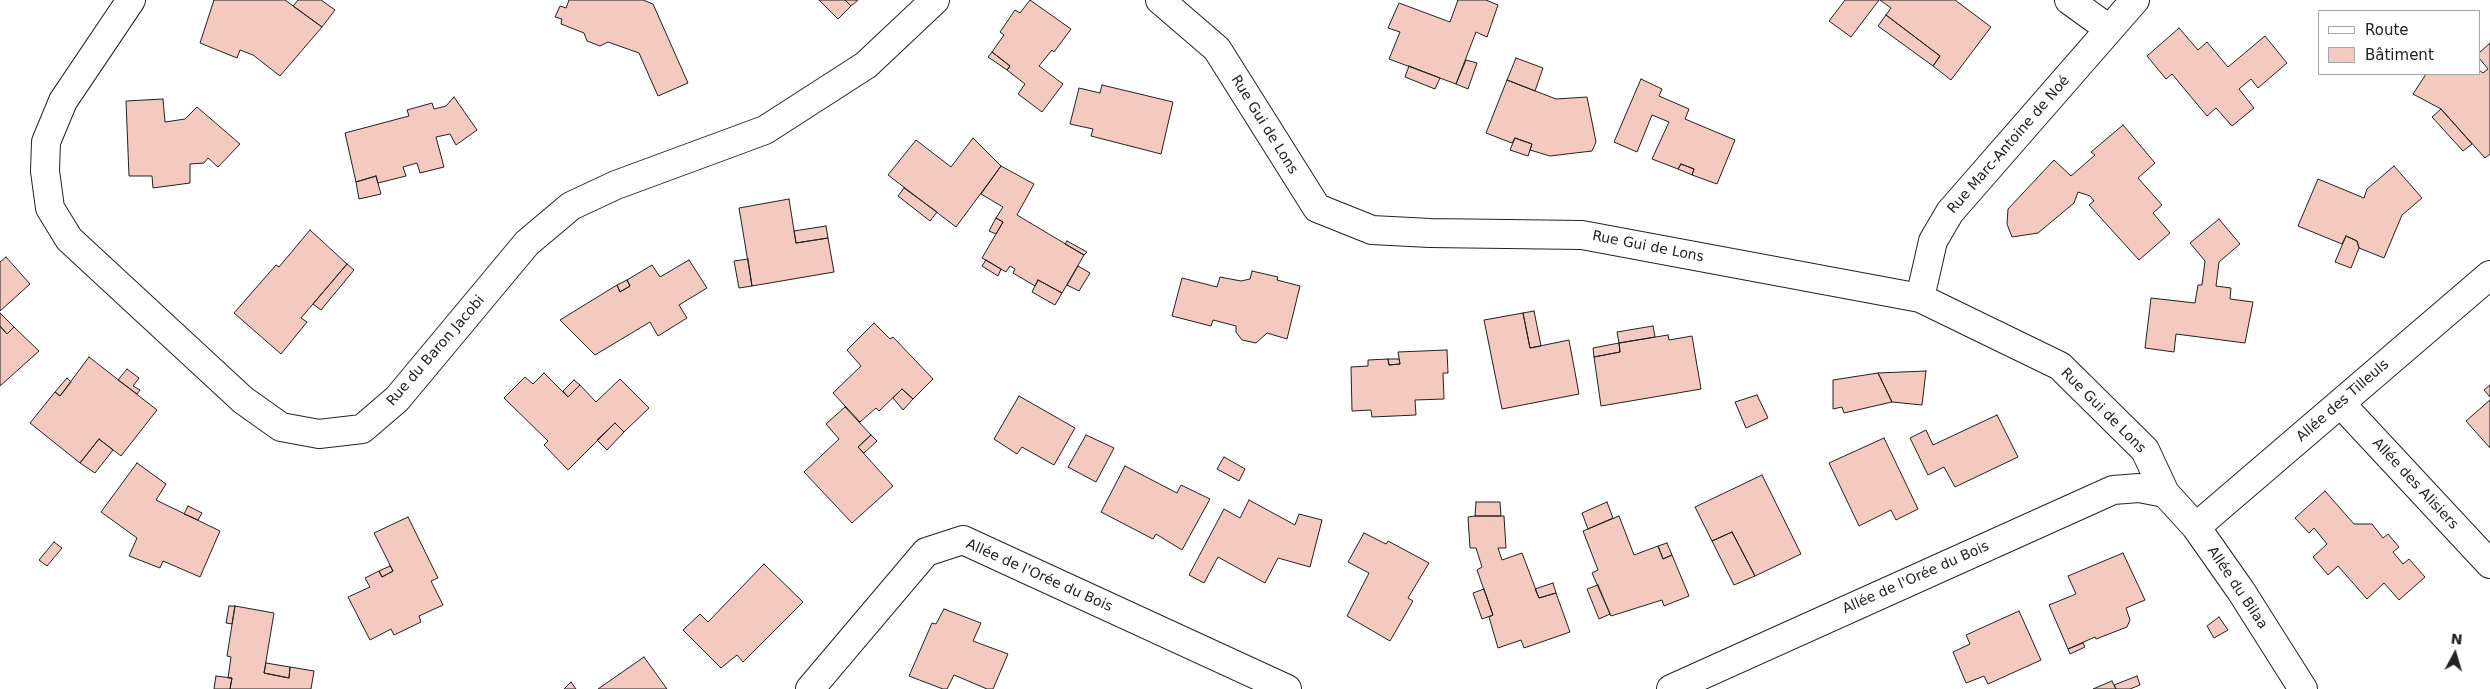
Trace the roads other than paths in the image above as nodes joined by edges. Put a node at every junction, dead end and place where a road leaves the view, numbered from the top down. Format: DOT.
graph roads {
  1 [pos="131,0"];
  2 [pos="936,0"];
  3 [pos="1160,0"];
  4 [pos="2069,0"];
  5 [pos="2135,0"];
  6 [pos="2109,30"];
  7 [pos="2490,275"];
  8 [pos="1920,298"];
  9 [pos="2341,404"];
  10 [pos="2165,493"];
  11 [pos="2196,527"];
  12 [pos="2490,564"];
  13 [pos="810,689"];
  14 [pos="1287,689"];
  15 [pos="1671,689"];
  16 [pos="2303,689"];
  1 -- 2 [label="street, Rue du Baron Jacobi"];
  3 -- 8 [label="street, Rue Gui de Lons"];
  4 -- 6 [label="street"];
  5 -- 6 [label="street, Rue Marc-Antoine de Noé"];
  6 -- 8 [label="street, Rue Marc-Antoine de Noé"];
  7 -- 9 [label="street, Allée des Tilleuls"];
  8 -- 10 [label="street, Rue Gui de Lons"];
  9 -- 11 [label="street, Allée des Tilleuls"];
  9 -- 12 [label="street, Allée des Alisiers"];
  10 -- 11 [label="street, Allée du Bilaa"];
  10 -- 15 [label="street, Allée de l'Orée du Bois"];
  11 -- 16 [label="street, Allée du Bilaa"];
  13 -- 14 [label="street, Allée de l'Orée du Bois"];
}
